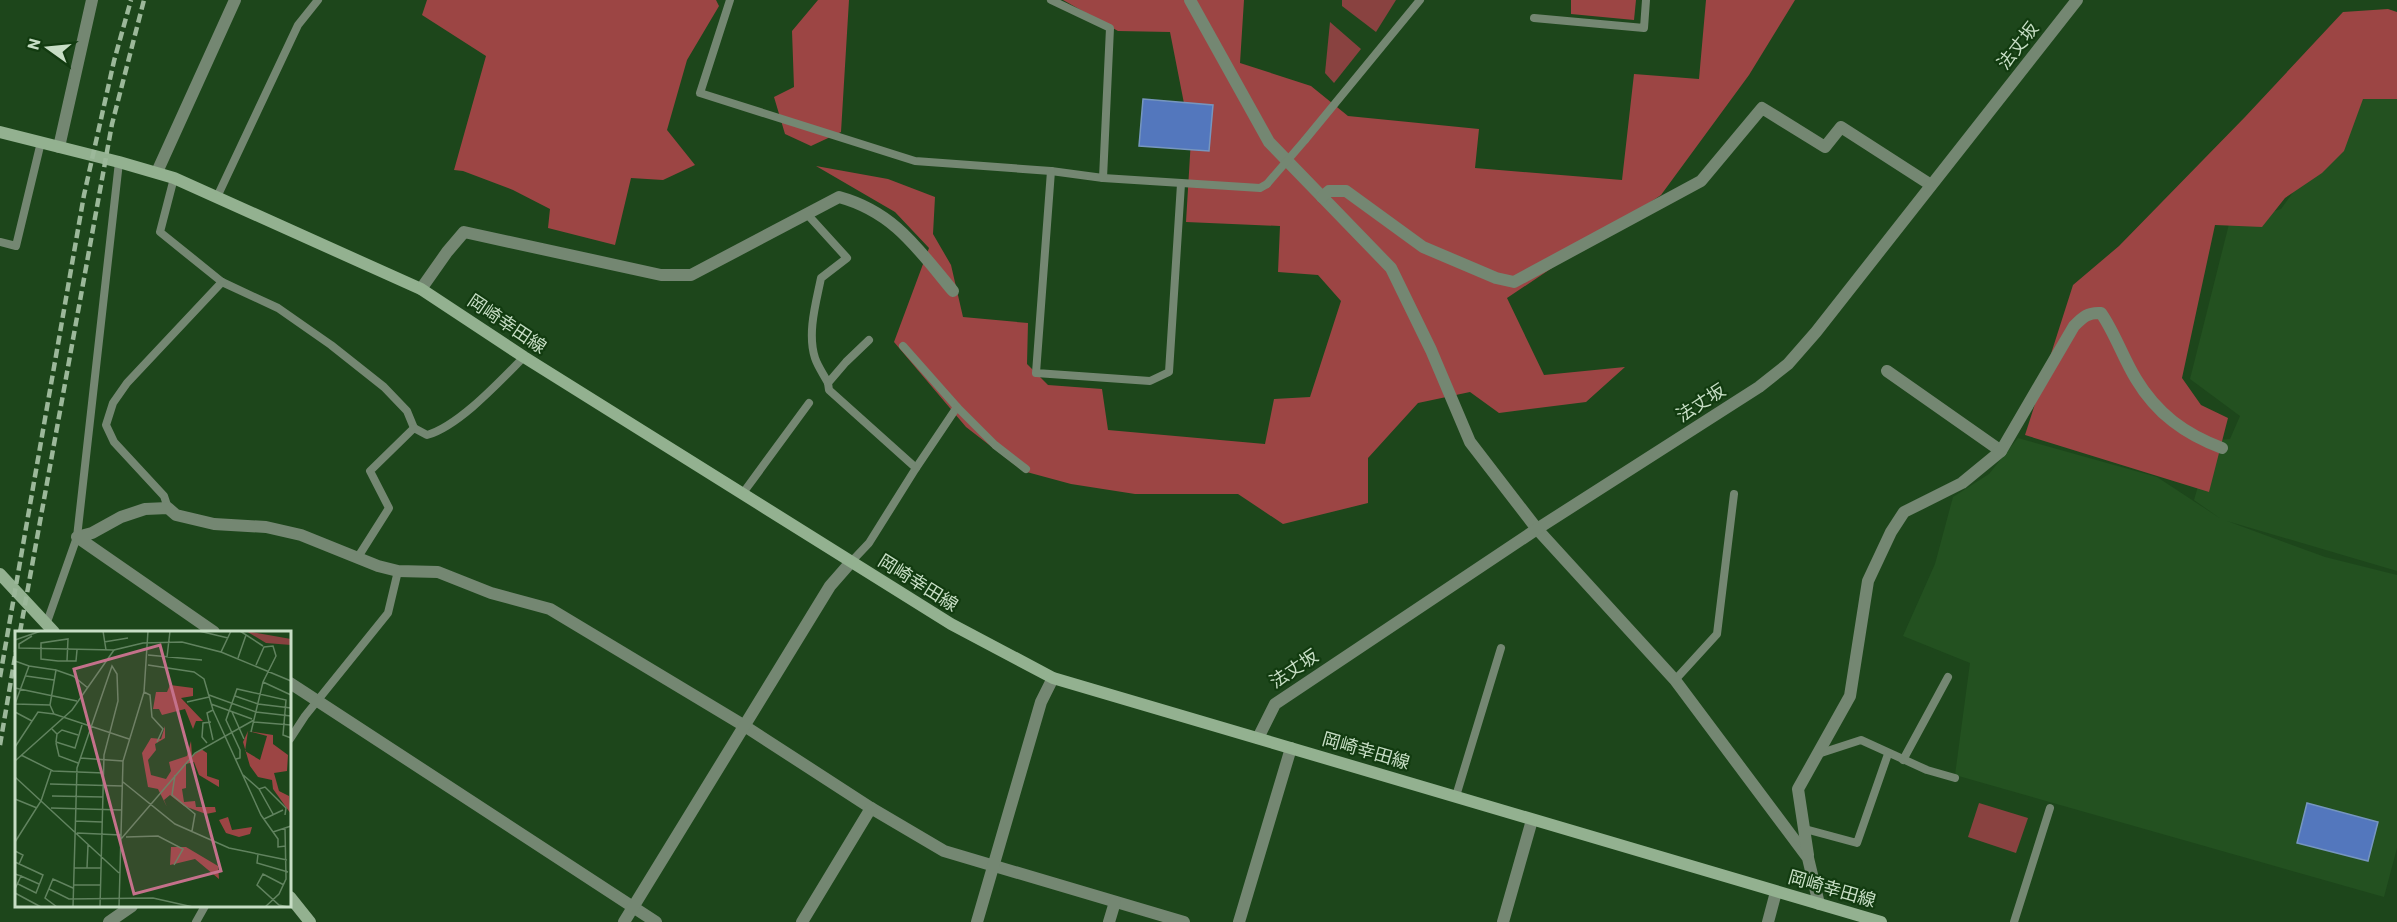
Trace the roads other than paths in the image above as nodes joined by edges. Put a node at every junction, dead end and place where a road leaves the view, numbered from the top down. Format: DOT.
graph roads {
  1 [pos="92,0"];
  2 [pos="318,0"];
  3 [pos="730,0"];
  4 [pos="1051,0"];
  5 [pos="1190,0"];
  6 [pos="1420,0"];
  7 [pos="1646,0"];
  8 [pos="2077,0"];
  9 [pos="232,1"];
  10 [pos="1534,18"];
  11 [pos="0,132"];
  12 [pos="41,142"];
  13 [pos="59,147"];
  14 [pos="119,162"];
  15 [pos="1051,171"];
  16 [pos="158,172"];
  17 [pos="174,178"];
  18 [pos="1103,178"];
  19 [pos="1181,183"];
  20 [pos="1930,185"];
  21 [pos="217,197"];
  22 [pos="1322,197"];
  23 [pos="807,214"];
  24 [pos="0,242"];
  25 [pos="222,282"];
  26 [pos="421,289"];
  27 [pos="953,291"];
  28 [pos="869,340"];
  29 [pos="903,346"];
  30 [pos="524,357"];
  31 [pos="1887,371"];
  32 [pos="828,383"];
  33 [pos="808,403"];
  34 [pos="957,407"];
  35 [pos="414,428"];
  36 [pos="2222,448"];
  37 [pos="2001,451"];
  38 [pos="916,468"];
  39 [pos="1026,469"];
  40 [pos="743,493"];
  41 [pos="1734,494"];
  42 [pos="168,508"];
  43 [pos="1537,529"];
  44 [pos="77,537"];
  45 [pos="358,558"];
  46 [pos="851,562"];
  47 [pos="398,571"];
  48 [pos="0,574"];
  49 [pos="50,629"];
  50 [pos="211,631"];
  51 [pos="1501,648"];
  52 [pos="1948,677"];
  53 [pos="1053,678"];
  54 [pos="1675,680"];
  55 [pos="291,684"];
  56 [pos="318,702"];
  57 [pos="743,725"];
  58 [pos="291,737"];
  59 [pos="1258,738"];
  60 [pos="1291,748"];
  61 [pos="1818,754"];
  62 [pos="1888,754"];
  63 [pos="1903,760"];
  64 [pos="1954,778"];
  65 [pos="1456,796"];
  66 [pos="871,808"];
  67 [pos="2050,808"];
  68 [pos="1532,820"];
  69 [pos="1805,829"];
  70 [pos="1808,858"];
  71 [pos="993,866"];
  72 [pos="1776,892"];
  73 [pos="291,898"];
  74 [pos="1115,902"];
  75 [pos="1820,904"];
  76 [pos="131,907"];
  77 [pos="204,907"];
  78 [pos="633,907"];
  79 [pos="109,922"];
  80 [pos="195,922"];
  81 [pos="310,922"];
  82 [pos="624,922"];
  83 [pos="656,922"];
  84 [pos="801,922"];
  85 [pos="977,922"];
  86 [pos="1109,922"];
  87 [pos="1184,922"];
  88 [pos="1239,922"];
  89 [pos="1503,922"];
  90 [pos="1768,922"];
  91 [pos="1881,922"];
  92 [pos="2014,922"];
  1 -- 13 [label="street"];
  2 -- 21 [label="lane"];
  3 -- 15 [label="lane"];
  4 -- 18 [label="lane"];
  5 -- 22 [label="street"];
  6 -- 19 [label="lane, bridge"];
  7 -- 10 [label="lane"];
  8 -- 20 [label="street, 法丈坂"];
  9 -- 16 [label="street"];
  11 -- 12 [label="main road, 岡崎幸田線"];
  12 -- 13 [label="main road, 岡崎幸田線"];
  12 -- 24 [label="lane"];
  13 -- 14 [label="main road, 岡崎幸田線"];
  14 -- 16 [label="main road, 岡崎幸田線"];
  14 -- 44 [label="lane"];
  15 -- 18 [label="lane"];
  15 -- 19 [label="lane"];
  16 -- 17 [label="main road, 岡崎幸田線"];
  17 -- 21 [label="main road, 岡崎幸田線"];
  17 -- 25 [label="lane"];
  18 -- 19 [label="lane"];
  20 -- 22 [label="street"];
  20 -- 43 [label="street, 法丈坂"];
  21 -- 26 [label="main road, 岡崎幸田線"];
  22 -- 43 [label="street"];
  23 -- 26 [label="street"];
  23 -- 27 [label="street"];
  23 -- 32 [label="lane"];
  25 -- 35 [label="lane"];
  25 -- 42 [label="lane"];
  26 -- 30 [label="main road, 岡崎幸田線"];
  28 -- 32 [label="lane"];
  29 -- 34 [label="lane"];
  30 -- 35 [label="lane"];
  30 -- 40 [label="main road, 岡崎幸田線"];
  31 -- 37 [label="street"];
  32 -- 38 [label="lane"];
  33 -- 40 [label="lane"];
  34 -- 38 [label="lane"];
  34 -- 39 [label="lane"];
  35 -- 45 [label="lane"];
  36 -- 37 [label="street"];
  37 -- 61 [label="street"];
  38 -- 46 [label="lane"];
  40 -- 46 [label="main road, 岡崎幸田線"];
  41 -- 54 [label="lane"];
  42 -- 44 [label="street"];
  42 -- 45 [label="street"];
  43 -- 54 [label="street"];
  43 -- 59 [label="street, 法丈坂"];
  44 -- 49 [label="lane"];
  44 -- 50 [label="street"];
  45 -- 47 [label="street"];
  46 -- 53 [label="main road, 岡崎幸田線"];
  46 -- 57 [label="street"];
  47 -- 56 [label="lane"];
  47 -- 57 [label="street"];
  48 -- 49 [label="main road"];
  51 -- 65 [label="lane"];
  52 -- 63 [label="lane"];
  53 -- 59 [label="main road, 岡崎幸田線"];
  53 -- 71 [label="street"];
  54 -- 70 [label="street"];
  55 -- 56 [label="street"];
  56 -- 58 [label="lane"];
  56 -- 78 [label="street"];
  57 -- 66 [label="street"];
  57 -- 78 [label="street"];
  59 -- 60 [label="main road, 岡崎幸田線"];
  60 -- 65 [label="main road, 岡崎幸田線"];
  60 -- 88 [label="street"];
  61 -- 62 [label="lane"];
  61 -- 69 [label="street"];
  62 -- 63 [label="lane"];
  62 -- 69 [label="lane"];
  63 -- 64 [label="lane"];
  65 -- 68 [label="main road, 岡崎幸田線"];
  66 -- 71 [label="street"];
  66 -- 84 [label="street"];
  67 -- 92 [label="lane"];
  68 -- 72 [label="main road, 岡崎幸田線"];
  68 -- 89 [label="street"];
  69 -- 70 [label="street"];
  70 -- 75 [label="street"];
  71 -- 74 [label="street"];
  71 -- 85 [label="street"];
  72 -- 75 [label="main road, 岡崎幸田線"];
  72 -- 90 [label="street"];
  73 -- 81 [label="main road"];
  74 -- 86 [label="street"];
  74 -- 87 [label="street"];
  75 -- 91 [label="main road, 岡崎幸田線"];
  76 -- 79 [label="street"];
  77 -- 80 [label="lane"];
  78 -- 82 [label="street"];
  78 -- 83 [label="street"];
}
